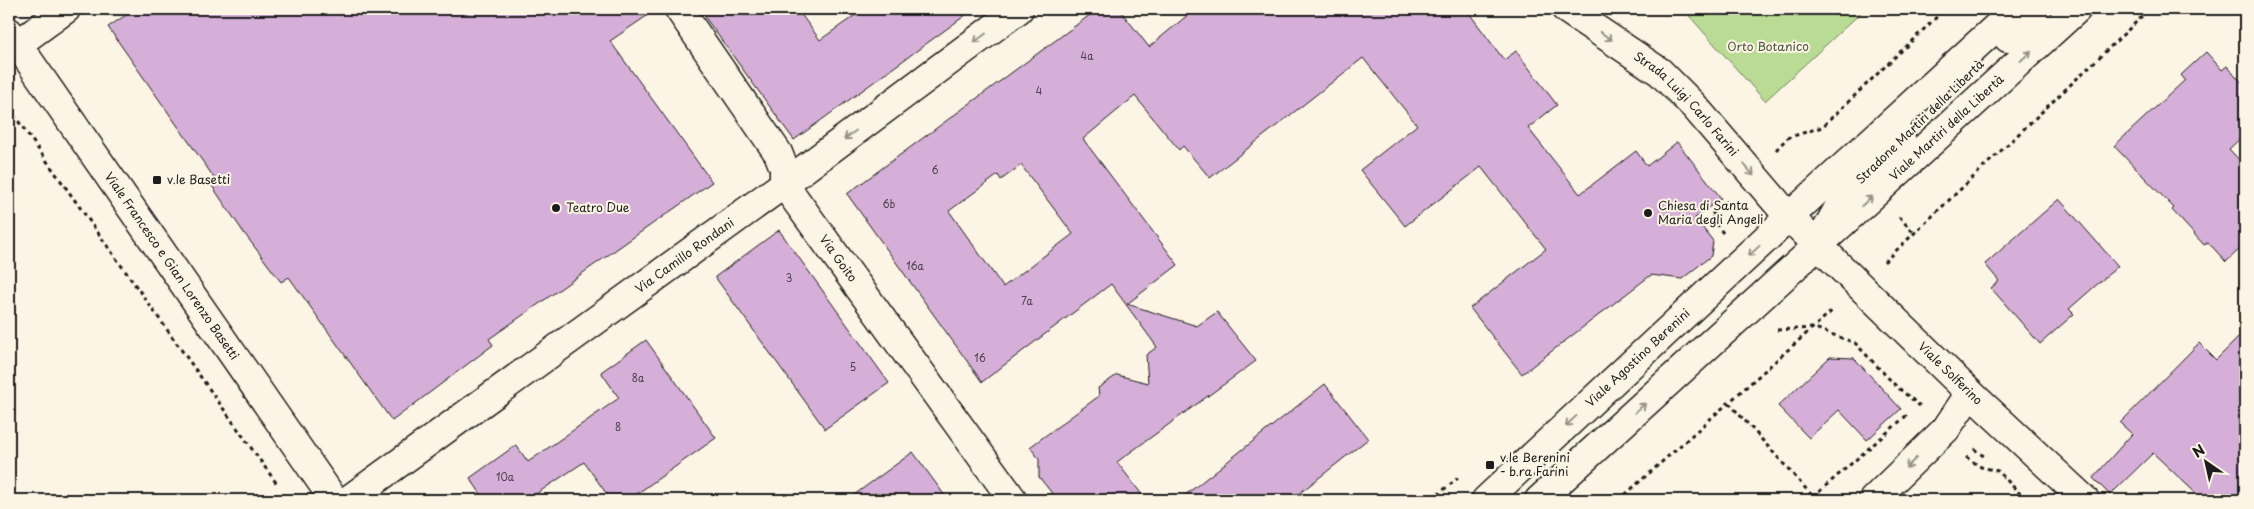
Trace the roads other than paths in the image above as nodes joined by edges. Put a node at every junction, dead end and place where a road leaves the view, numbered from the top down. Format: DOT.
graph roads {
  1 [pos="66,9"];
  2 [pos="679,9"];
  3 [pos="1019,9"];
  4 [pos="1566,9"];
  5 [pos="2016,9"];
  6 [pos="2037,9"];
  7 [pos="2077,9"];
  8 [pos="13,38"];
  9 [pos="784,184"];
  10 [pos="1789,217"];
  11 [pos="1818,246"];
  12 [pos="1970,393"];
  13 [pos="334,500"];
  14 [pos="348,500"];
  15 [pos="1013,500"];
  16 [pos="1486,500"];
  17 [pos="1539,500"];
  18 [pos="1873,500"];
  19 [pos="2085,500"];
  1 -- 8 [label="street"];
  2 -- 9 [label="street, Via Goito"];
  3 -- 9 [label="street, Via Camillo Rondani, one-way"];
  4 -- 10 [label="street, Strada Luigi Carlo Farini, one-way"];
  5 -- 10 [label="street, Stradone Martiri della Libertà"];
  6 -- 11 [label="street, Stradone Martiri della Libertà"];
  11 -- 7 [label="street, Viale Martiri della Libertà, one-way"];
  8 -- 13 [label="street, Viale Francesco e Gian Lorenzo Basetti"];
  9 -- 14 [label="street, Via Camillo Rondani"];
  9 -- 15 [label="street, Via Goito"];
  10 -- 11 [label="street, Strada Luigi Carlo Farini"];
  10 -- 16 [label="street, Viale Agostino Berenini, one-way"];
  11 -- 12 [label="street, Viale Solferino"];
  17 -- 11 [label="street, one-way"];
  12 -- 18 [label="street, one-way"];
  12 -- 19 [label="street, Viale Solferino"];
}
